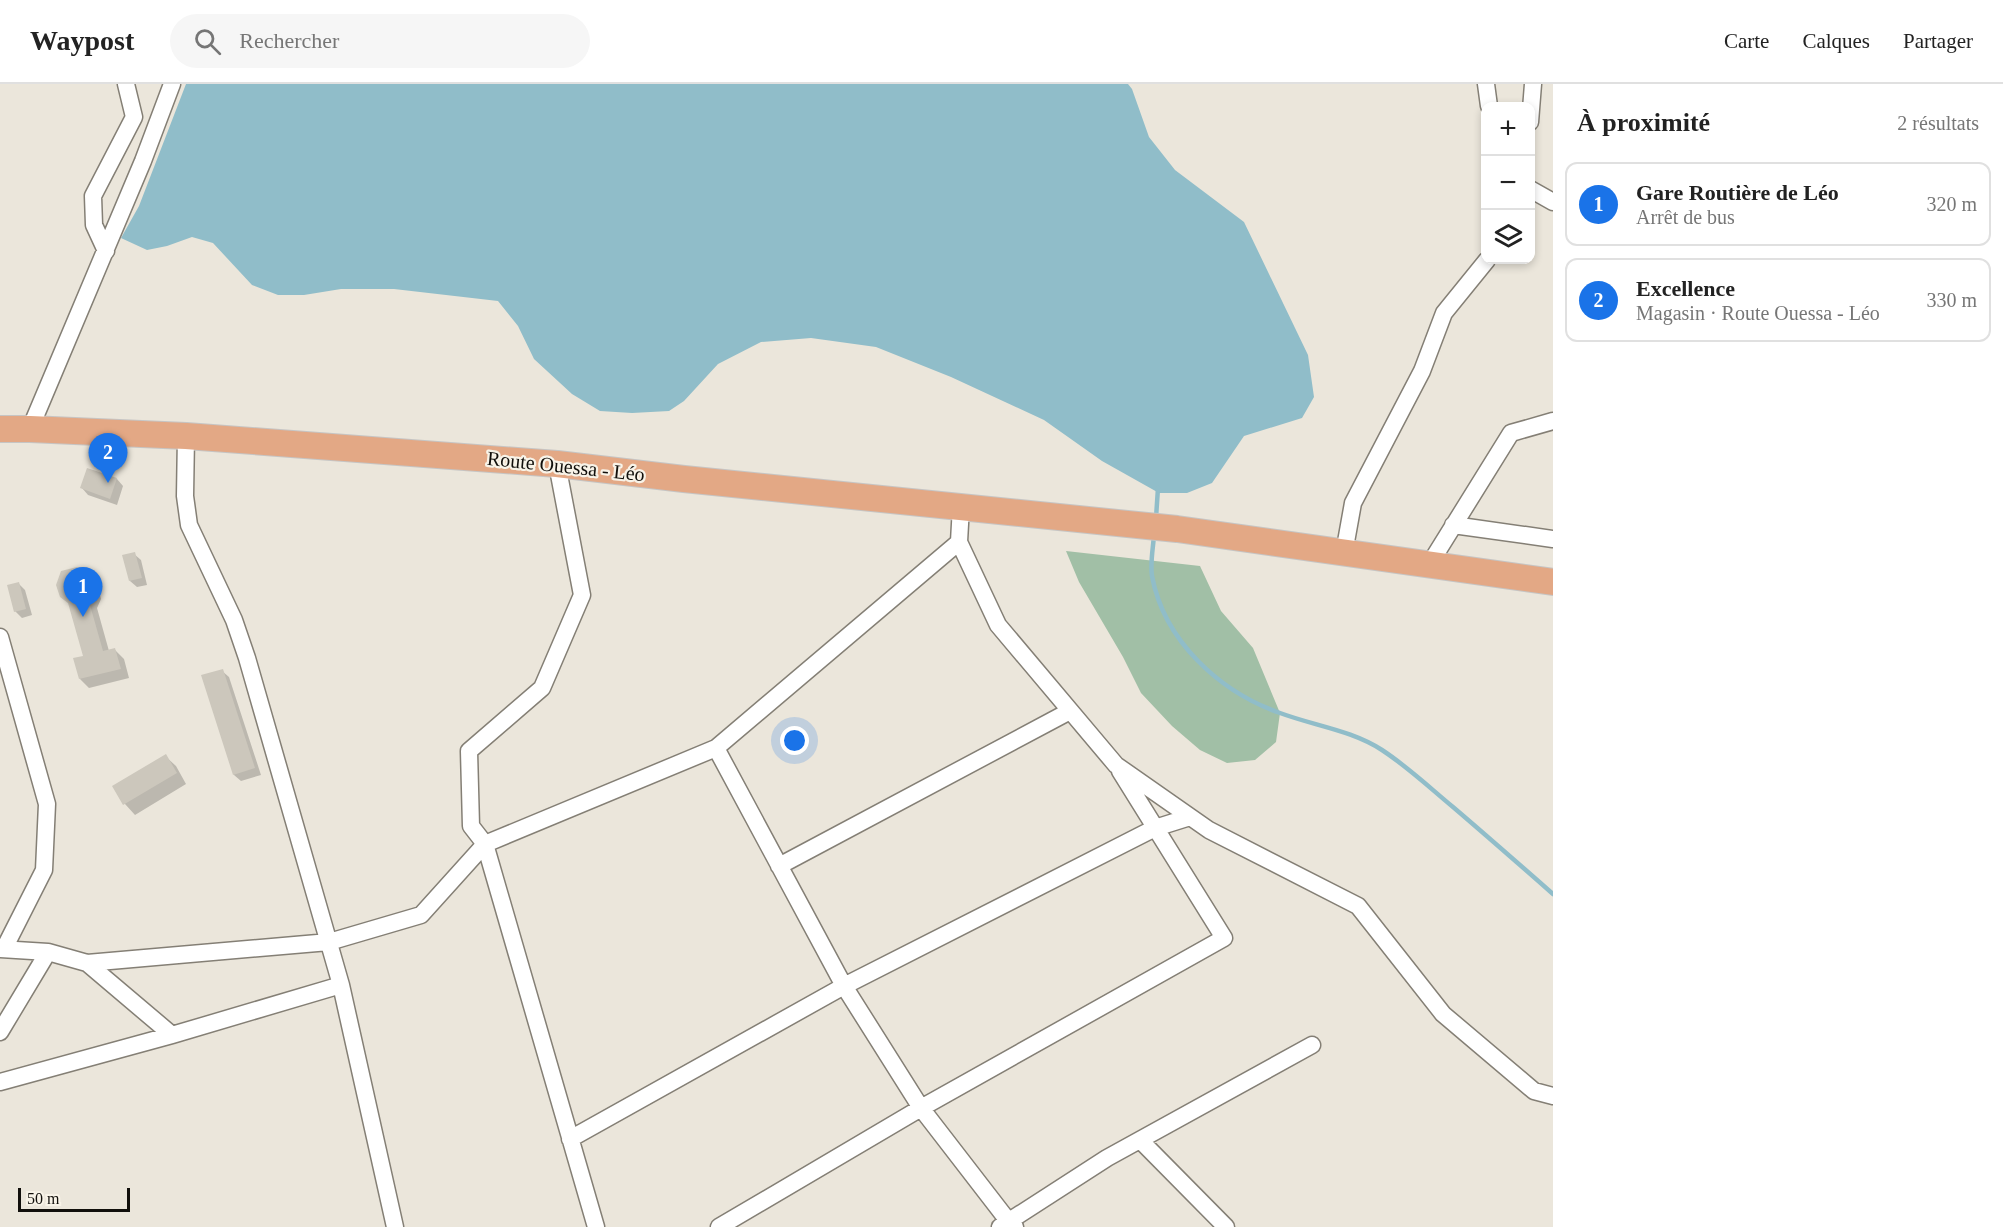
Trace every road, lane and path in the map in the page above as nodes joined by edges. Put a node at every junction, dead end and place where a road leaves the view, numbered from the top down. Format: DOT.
graph roads {
  1 [pos="126,84"];
  2 [pos="172,84"];
  3 [pos="1486,84"];
  4 [pos="1533,84"];
  5 [pos="1488,102"];
  6 [pos="1532,102"];
  7 [pos="1535,192"];
  8 [pos="1553,202"];
  9 [pos="106,251"];
  10 [pos="1484,264"];
  11 [pos="1553,421"];
  12 [pos="0,429"];
  13 [pos="30,429"];
  14 [pos="186,435"];
  15 [pos="557,464"];
  16 [pos="961,506"];
  17 [pos="1453,525"];
  18 [pos="1553,539"];
  19 [pos="959,542"];
  20 [pos="1344,553"];
  21 [pos="1429,566"];
  22 [pos="1553,582"];
  23 [pos="0,637"];
  24 [pos="1070,711"];
  25 [pos="716,748"];
  26 [pos="1116,765"];
  27 [pos="1190,817"];
  28 [pos="1155,828"];
  29 [pos="484,844"];
  30 [pos="779,866"];
  31 [pos="329,942"];
  32 [pos="2,949"];
  33 [pos="48,952"];
  34 [pos="87,963"];
  35 [pos="341,985"];
  36 [pos="844,986"];
  37 [pos="0,1032"];
  38 [pos="172,1035"];
  39 [pos="1312,1045"];
  40 [pos="0,1082"];
  41 [pos="1553,1096"];
  42 [pos="921,1108"];
  43 [pos="570,1139"];
  44 [pos="1140,1140"];
  45 [pos="1008,1225"];
  46 [pos="395,1227"];
  47 [pos="596,1227"];
  48 [pos="719,1227"];
  49 [pos="1226,1227"];
  1 -- 9 [label="street"];
  2 -- 9 [label="street"];
  3 -- 5 [label="street"];
  4 -- 6 [label="street"];
  7 -- 8 [label="street"];
  9 -- 13 [label="street"];
  10 -- 20 [label="street"];
  11 -- 17 [label="street"];
  12 -- 13 [label="main road, Route Ouessa - Léo"];
  13 -- 14 [label="main road, Route Ouessa - Léo"];
  14 -- 15 [label="main road, Route Ouessa - Léo"];
  14 -- 31 [label="street"];
  15 -- 16 [label="main road, Route Ouessa - Léo"];
  15 -- 29 [label="street"];
  16 -- 19 [label="street"];
  16 -- 20 [label="main road, Route Ouessa - Léo"];
  17 -- 18 [label="street"];
  17 -- 21 [label="street"];
  19 -- 24 [label="street"];
  19 -- 25 [label="street"];
  20 -- 21 [label="main road, Route Ouessa - Léo"];
  21 -- 22 [label="main road, Route Ouessa - Léo"];
  23 -- 32 [label="street"];
  24 -- 26 [label="street"];
  24 -- 30 [label="street"];
  25 -- 29 [label="street"];
  25 -- 30 [label="street"];
  26 -- 27 [label="street"];
  26 -- 28 [label="street"];
  27 -- 28 [label="street"];
  27 -- 41 [label="street"];
  28 -- 36 [label="street"];
  28 -- 42 [label="street"];
  29 -- 31 [label="street"];
  29 -- 43 [label="street"];
  30 -- 36 [label="street"];
  31 -- 34 [label="street"];
  31 -- 35 [label="street"];
  32 -- 33 [label="street"];
  33 -- 34 [label="street"];
  33 -- 37 [label="street"];
  34 -- 38 [label="street"];
  35 -- 38 [label="street"];
  35 -- 46 [label="street"];
  36 -- 42 [label="street"];
  36 -- 43 [label="street"];
  38 -- 40 [label="street"];
  39 -- 44 [label="street"];
  42 -- 45 [label="street"];
  42 -- 48 [label="street"];
  43 -- 47 [label="street"];
  44 -- 45 [label="street"];
  44 -- 49 [label="street"];
}
